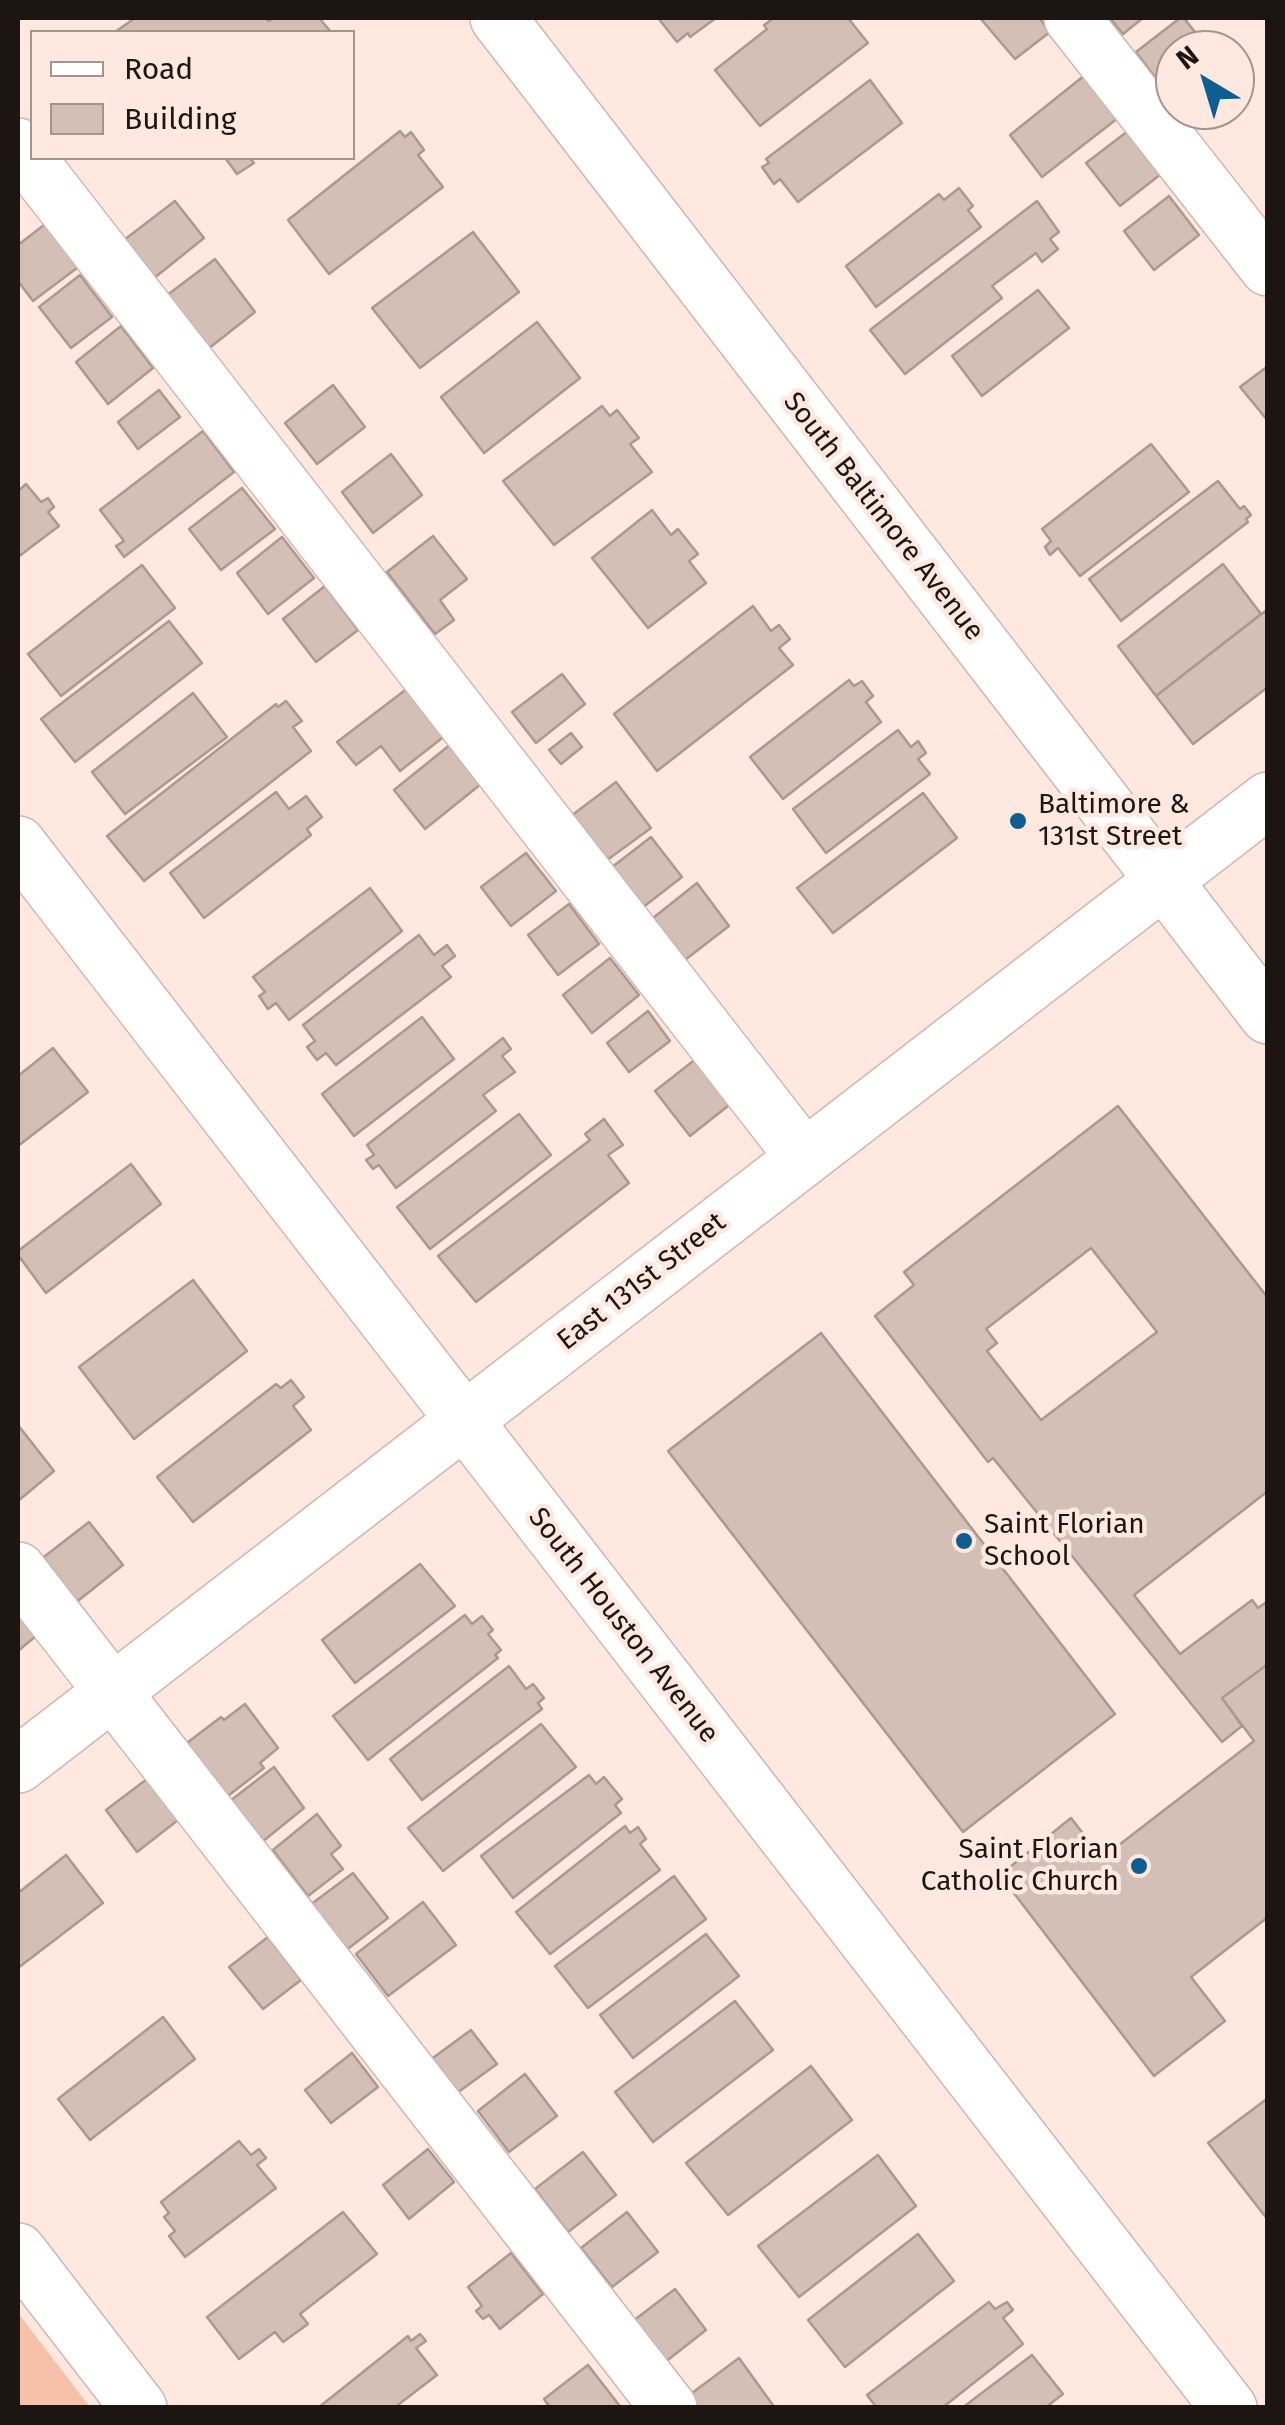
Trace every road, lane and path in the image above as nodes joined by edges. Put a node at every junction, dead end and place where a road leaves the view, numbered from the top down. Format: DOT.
graph roads {
  1 [pos="498,18"];
  2 [pos="1072,18"];
  3 [pos="18,146"];
  4 [pos="1268,268"];
  5 [pos="1268,800"];
  6 [pos="18,844"];
  7 [pos="1163,880"];
  8 [pos="1268,1016"];
  9 [pos="804,1157"];
  10 [pos="464,1420"];
  11 [pos="18,1570"];
  12 [pos="112,1692"];
  13 [pos="18,1765"];
  14 [pos="18,2251"];
  15 [pos="139,2408"];
  16 [pos="669,2408"];
  17 [pos="1228,2408"];
  1 -- 7 [label="street, South Baltimore Avenue"];
  2 -- 4 [label="street"];
  3 -- 9 [label="street"];
  5 -- 7 [label="street, East 131st Street"];
  6 -- 10 [label="street, South Houston Avenue"];
  7 -- 8 [label="street, South Baltimore Avenue"];
  7 -- 9 [label="street, East 131st Street"];
  9 -- 10 [label="street, East 131st Street"];
  10 -- 12 [label="street, East 131st Street"];
  10 -- 17 [label="street, South Houston Avenue"];
  11 -- 12 [label="street"];
  12 -- 13 [label="street, East 131st Street"];
  12 -- 16 [label="street"];
  14 -- 15 [label="street"];
}
